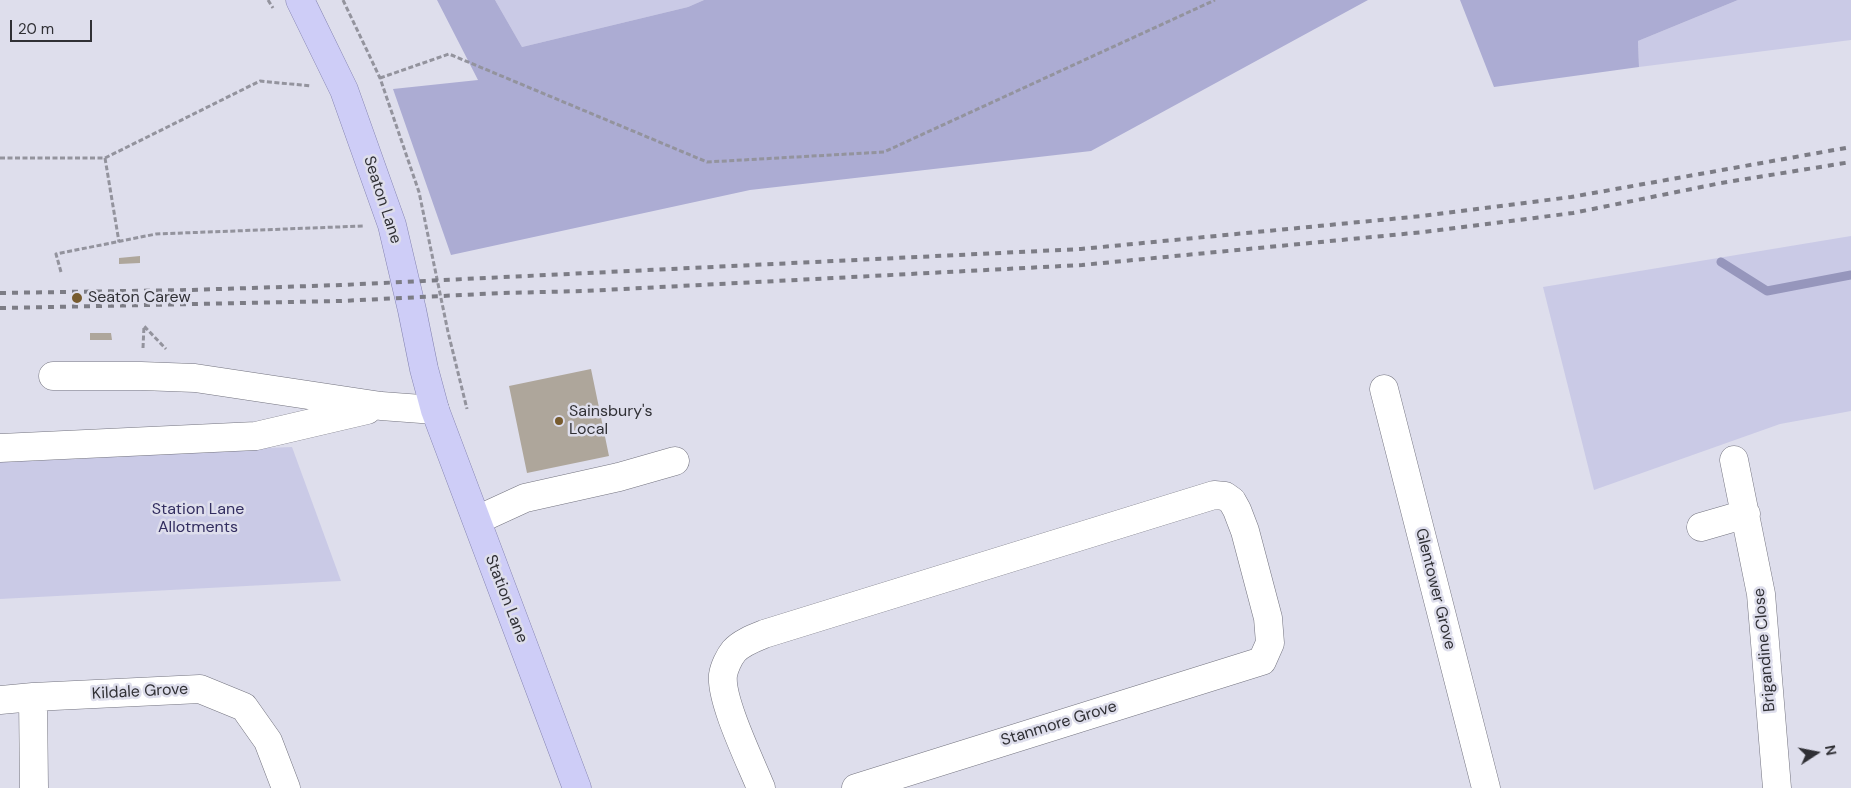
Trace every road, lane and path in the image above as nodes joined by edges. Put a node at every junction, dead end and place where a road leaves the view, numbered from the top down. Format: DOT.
graph roads {
  1 [pos="300,0"];
  2 [pos="1215,0"];
  3 [pos="380,78"];
  4 [pos="320,87"];
  5 [pos="0,158"];
  6 [pos="105,158"];
  7 [pos="364,226"];
  8 [pos="119,242"];
  9 [pos="61,272"];
  10 [pos="53,376"];
  11 [pos="1384,389"];
  12 [pos="381,406"];
  13 [pos="436,410"];
  14 [pos="0,448"];
  15 [pos="1734,460"];
  16 [pos="675,461"];
  17 [pos="1746,514"];
  18 [pos="477,520"];
  19 [pos="1701,527"];
  20 [pos="33,697"];
  21 [pos="0,700"];
  22 [pos="34,788"];
  23 [pos="286,788"];
  24 [pos="577,788"];
  25 [pos="761,788"];
  26 [pos="856,788"];
  27 [pos="1486,788"];
  28 [pos="1777,788"];
  1 -- 13 [label="main road, Seaton Lane"];
  2 -- 3 [label="path"];
  4 -- 6 [label="path"];
  5 -- 6 [label="path"];
  6 -- 8 [label="path"];
  7 -- 8 [label="path"];
  8 -- 9 [label="path"];
  10 -- 12 [label="street"];
  11 -- 27 [label="street, Glentower Grove"];
  12 -- 13 [label="street"];
  12 -- 14 [label="street"];
  13 -- 18 [label="main road, Station Lane"];
  15 -- 17 [label="street, Brigandine Close"];
  16 -- 18 [label="street"];
  17 -- 19 [label="street"];
  17 -- 28 [label="street, Brigandine Close"];
  18 -- 24 [label="main road, Station Lane"];
  20 -- 21 [label="street, Kildale Grove"];
  20 -- 22 [label="street"];
  20 -- 23 [label="street, Kildale Grove"];
  25 -- 26 [label="street, Stanmore Grove"];
}
